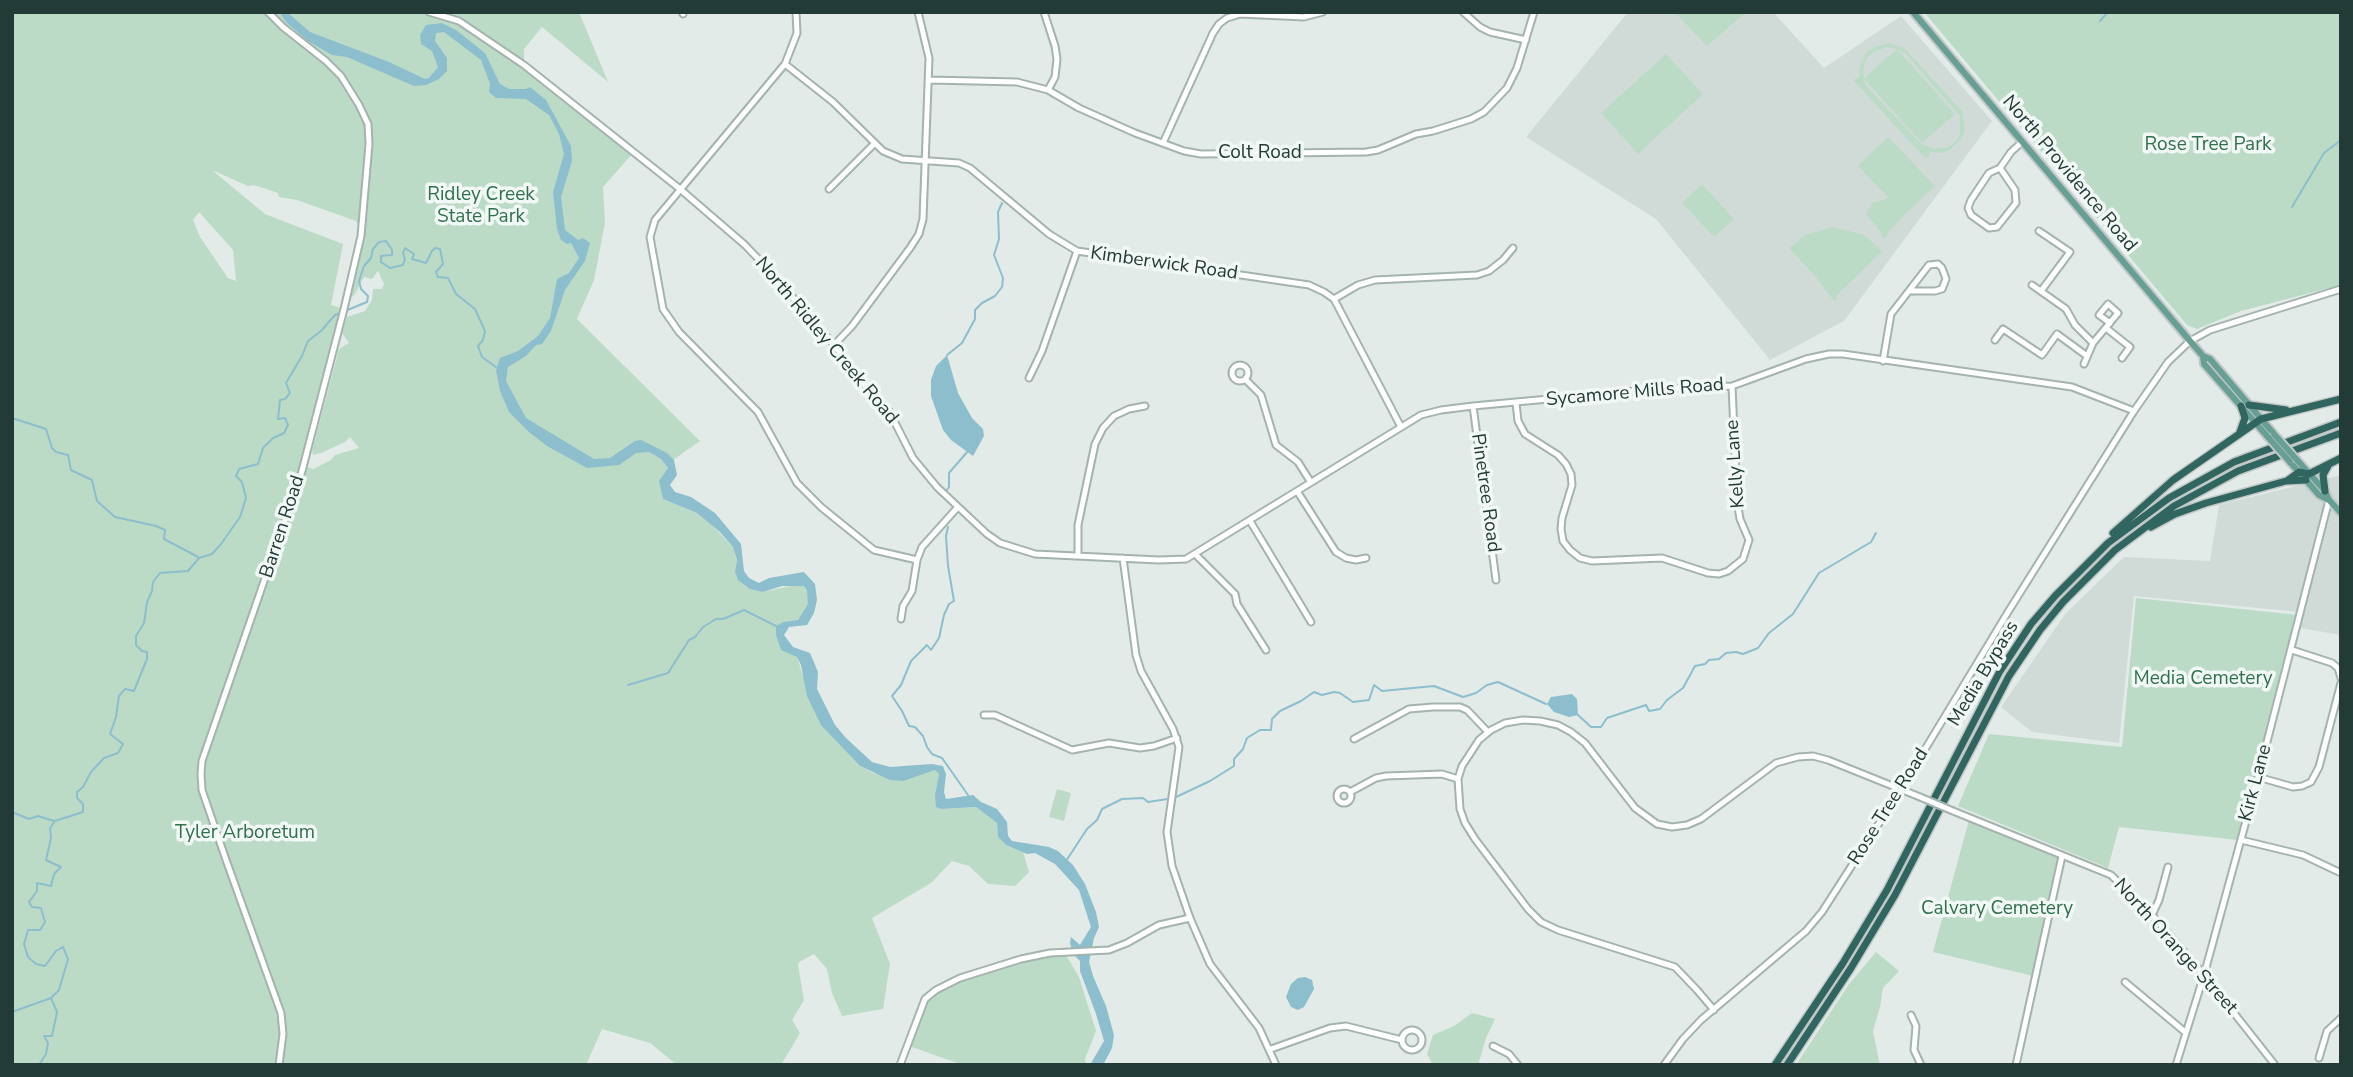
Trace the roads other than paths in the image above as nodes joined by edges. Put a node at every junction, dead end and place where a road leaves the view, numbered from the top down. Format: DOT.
graph roads {
  1 [pos="268,12"];
  2 [pos="429,12"];
  3 [pos="796,12"];
  4 [pos="918,12"];
  5 [pos="1044,12"];
  6 [pos="1323,12"];
  7 [pos="1463,12"];
  8 [pos="1534,12"];
  9 [pos="1913,12"];
  10 [pos="1526,40"];
  11 [pos="785,64"];
  12 [pos="930,80"];
  13 [pos="1048,90"];
  14 [pos="2022,142"];
  15 [pos="1163,143"];
  16 [pos="874,144"];
  17 [pos="925,160"];
  18 [pos="2000,168"];
  19 [pos="680,189"];
  20 [pos="829,189"];
  21 [pos="2039,231"];
  22 [pos="1513,248"];
  23 [pos="1077,251"];
  24 [pos="2032,285"];
  25 [pos="2341,289"];
  26 [pos="1910,291"];
  27 [pos="2041,291"];
  28 [pos="1334,299"];
  29 [pos="1995,340"];
  30 [pos="2190,341"];
  31 [pos="2093,343"];
  32 [pos="834,345"];
  33 [pos="2087,356"];
  34 [pos="2122,358"];
  35 [pos="1883,360"];
  36 [pos="2084,364"];
  37 [pos="1029,378"];
  38 [pos="1245,379"];
  39 [pos="1732,386"];
  40 [pos="2341,399"];
  41 [pos="1516,403"];
  42 [pos="2245,405"];
  43 [pos="1145,406"];
  44 [pos="1473,406"];
  45 [pos="2301,409"];
  46 [pos="2134,411"];
  47 [pos="2258,421"];
  48 [pos="2341,422"];
  49 [pos="1401,427"];
  50 [pos="2240,433"];
  51 [pos="2341,433"];
  52 [pos="2341,458"];
  53 [pos="2331,463"];
  54 [pos="2301,469"];
  55 [pos="2308,477"];
  56 [pos="1310,481"];
  57 [pos="2286,481"];
  58 [pos="1297,491"];
  59 [pos="2325,491"];
  60 [pos="2329,500"];
  61 [pos="957,508"];
  62 [pos="2341,513"];
  63 [pos="1250,521"];
  64 [pos="2115,550"];
  65 [pos="1195,554"];
  66 [pos="1078,556"];
  67 [pos="1123,558"];
  68 [pos="1366,558"];
  69 [pos="917,560"];
  70 [pos="2081,568"];
  71 [pos="1496,580"];
  72 [pos="901,619"];
  73 [pos="1311,622"];
  74 [pos="1266,650"];
  75 [pos="2292,650"];
  76 [pos="2341,680"];
  77 [pos="984,715"];
  78 [pos="1488,733"];
  79 [pos="1177,738"];
  80 [pos="1354,739"];
  81 [pos="2258,778"];
  82 [pos="1458,779"];
  83 [pos="1901,789"];
  84 [pos="1350,792"];
  85 [pos="2241,840"];
  86 [pos="2062,856"];
  87 [pos="2168,867"];
  88 [pos="2341,873"];
  89 [pos="2152,915"];
  90 [pos="1190,918"];
  91 [pos="2204,975"];
  92 [pos="2125,982"];
  93 [pos="1714,1010"];
  94 [pos="1911,1015"];
  95 [pos="2341,1018"];
  96 [pos="2185,1031"];
  97 [pos="1402,1040"];
  98 [pos="1493,1046"];
  99 [pos="1271,1049"];
  100 [pos="2319,1058"];
  101 [pos="279,1065"];
  102 [pos="901,1065"];
  103 [pos="1276,1065"];
  104 [pos="1518,1065"];
  105 [pos="1664,1065"];
  106 [pos="1775,1065"];
  107 [pos="1787,1065"];
  108 [pos="1921,1065"];
  109 [pos="2015,1065"];
  110 [pos="2176,1065"];
  111 [pos="2276,1065"];
  1 -- 101 [label="street, Barren Road"];
  2 -- 19 [label="street, North Ridley Creek Road"];
  3 -- 11 [label="street"];
  4 -- 12 [label="street"];
  5 -- 13 [label="street"];
  6 -- 15 [label="street"];
  7 -- 10 [label="street"];
  8 -- 10 [label="street, Colt Road"];
  9 -- 14 [label="main road, North Providence Road"];
  10 -- 15 [label="street, Colt Road"];
  11 -- 16 [label="street, Kimberwick Road"];
  11 -- 19 [label="street"];
  12 -- 13 [label="street, Colt Road"];
  12 -- 17 [label="street"];
  13 -- 15 [label="street, Colt Road"];
  14 -- 18 [label="street"];
  14 -- 30 [label="main road, North Providence Road"];
  16 -- 17 [label="street, Kimberwick Road"];
  16 -- 20 [label="street"];
  17 -- 23 [label="street, Kimberwick Road"];
  17 -- 32 [label="street"];
  18 -- 18 [label="street"];
  19 -- 32 [label="street, North Ridley Creek Road"];
  19 -- 69 [label="street"];
  21 -- 27 [label="street"];
  22 -- 28 [label="street"];
  23 -- 28 [label="street, Kimberwick Road"];
  23 -- 37 [label="street"];
  24 -- 27 [label="street"];
  25 -- 30 [label="street, Rose Tree Road"];
  26 -- 26 [label="street"];
  26 -- 35 [label="street"];
  27 -- 31 [label="street"];
  28 -- 49 [label="street"];
  29 -- 33 [label="street"];
  30 -- 42 [label="main road, North Providence Road"];
  30 -- 46 [label="street, Rose Tree Road"];
  31 -- 33 [label="street"];
  31 -- 34 [label="street"];
  32 -- 61 [label="street, North Ridley Creek Road"];
  33 -- 36 [label="street"];
  35 -- 39 [label="street, Sycamore Mills Road"];
  35 -- 46 [label="street, Sycamore Mills Road"];
  38 -- 56 [label="street"];
  39 -- 41 [label="street, Sycamore Mills Road"];
  39 -- 41 [label="street, Kelly Lane"];
  40 -- 45 [label="highway"];
  41 -- 44 [label="street, Sycamore Mills Road"];
  42 -- 45 [label="highway"];
  42 -- 47 [label="main road, North Providence Road"];
  42 -- 50 [label="highway"];
  43 -- 66 [label="street"];
  44 -- 49 [label="street, Sycamore Mills Road"];
  44 -- 71 [label="street, Pinetree Road"];
  45 -- 47 [label="highway"];
  46 -- 83 [label="street, Rose Tree Road"];
  47 -- 50 [label="highway"];
  47 -- 54 [label="main road, North Providence Road, bridge"];
  48 -- 70 [label="highway, Media Bypass"];
  49 -- 56 [label="street, Sycamore Mills Road"];
  50 -- 70 [label="highway"];
  51 -- 64 [label="highway, Media Bypass"];
  52 -- 53 [label="highway"];
  53 -- 55 [label="highway"];
  53 -- 59 [label="highway"];
  54 -- 55 [label="highway"];
  54 -- 57 [label="highway"];
  55 -- 57 [label="highway"];
  55 -- 59 [label="main road"];
  55 -- 60 [label="main road"];
  56 -- 58 [label="street, Sycamore Mills Road"];
  57 -- 64 [label="highway"];
  58 -- 63 [label="street, Sycamore Mills Road"];
  58 -- 68 [label="street"];
  59 -- 60 [label="main road"];
  60 -- 62 [label="main road"];
  60 -- 75 [label="street, Kirk Lane"];
  61 -- 66 [label="street, North Ridley Creek Road"];
  61 -- 69 [label="street"];
  63 -- 65 [label="street, Sycamore Mills Road"];
  63 -- 73 [label="street"];
  64 -- 107 [label="highway, Media Bypass"];
  65 -- 67 [label="street, Sycamore Mills Road"];
  65 -- 74 [label="street"];
  66 -- 67 [label="street, North Ridley Creek Road"];
  67 -- 79 [label="street"];
  69 -- 72 [label="street"];
  70 -- 106 [label="highway, Media Bypass"];
  75 -- 76 [label="street"];
  75 -- 81 [label="street, Kirk Lane"];
  76 -- 81 [label="street"];
  77 -- 79 [label="street"];
  78 -- 80 [label="street"];
  78 -- 82 [label="street"];
  78 -- 83 [label="street, North Orange Street"];
  79 -- 90 [label="street"];
  81 -- 85 [label="street, Kirk Lane"];
  82 -- 84 [label="street"];
  82 -- 93 [label="street"];
  83 -- 86 [label="street, North Orange Street, bridge"];
  83 -- 93 [label="street, Rose Tree Road"];
  85 -- 88 [label="street"];
  85 -- 91 [label="street, Kirk Lane"];
  86 -- 89 [label="street, North Orange Street"];
  86 -- 109 [label="street"];
  87 -- 89 [label="street"];
  89 -- 91 [label="street, North Orange Street"];
  90 -- 99 [label="street"];
  90 -- 102 [label="street"];
  91 -- 96 [label="street, Kirk Lane"];
  91 -- 111 [label="street, North Orange Street"];
  92 -- 96 [label="street"];
  93 -- 105 [label="street, Rose Tree Road"];
  94 -- 108 [label="street"];
  95 -- 100 [label="street"];
  96 -- 110 [label="street, Kirk Lane"];
  97 -- 99 [label="street"];
  98 -- 104 [label="street"];
  99 -- 103 [label="street"];
}
